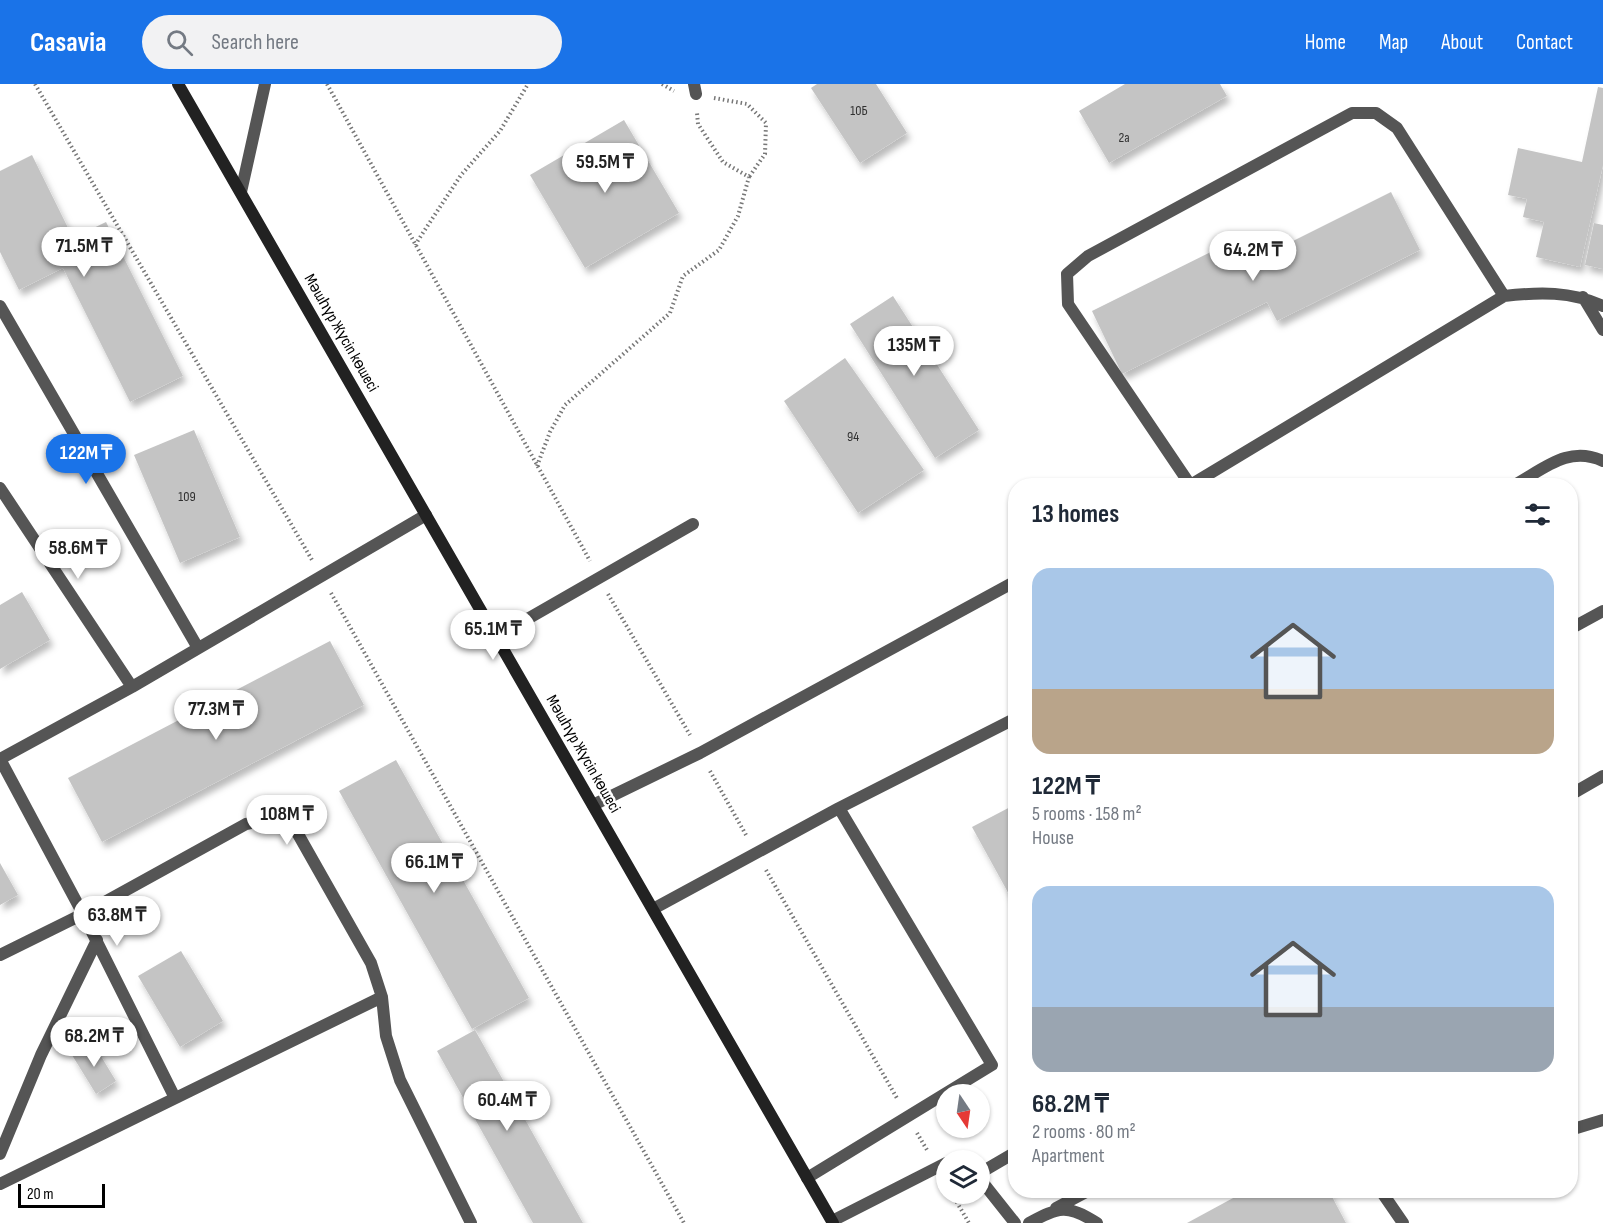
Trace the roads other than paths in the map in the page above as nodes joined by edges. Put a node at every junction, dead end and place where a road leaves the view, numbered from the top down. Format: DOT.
graph roads {
  1 [pos="178,84"];
  2 [pos="265,84"];
  3 [pos="241,192"];
  4 [pos="1504,296"];
  5 [pos="1583,297"];
  6 [pos="0,306"];
  7 [pos="1603,306"];
  8 [pos="1603,330"];
  9 [pos="1603,461"];
  10 [pos="1185,478"];
  11 [pos="1203,478"];
  12 [pos="1527,478"];
  13 [pos="0,488"];
  14 [pos="4,505"];
  15 [pos="426,514"];
  16 [pos="693,524"];
  17 [pos="1008,585"];
  18 [pos="1603,611"];
  19 [pos="1578,625"];
  20 [pos="496,637"];
  21 [pos="198,648"];
  22 [pos="132,687"];
  23 [pos="1008,722"];
  24 [pos="1603,776"];
  25 [pos="1578,790"];
  26 [pos="593,805"];
  27 [pos="839,808"];
  28 [pos="653,909"];
  29 [pos="83,914"];
  30 [pos="97,940"];
  31 [pos="0,955"];
  32 [pos="382,997"];
  33 [pos="175,1098"];
  34 [pos="1603,1120"];
  35 [pos="1578,1128"];
  36 [pos="0,1154"];
  37 [pos="1008,1157"];
  38 [pos="990,1167"];
  39 [pos="936,1168"];
  40 [pos="807,1178"];
  41 [pos="0,1184"];
  42 [pos="990,1192"];
  43 [pos="1075,1198"];
  44 [pos="1386,1198"];
  45 [pos="1056,1208"];
  46 [pos="833,1222"];
  47 [pos="471,1223"];
  48 [pos="1014,1223"];
  49 [pos="1029,1223"];
  50 [pos="1097,1223"];
  51 [pos="1403,1223"];
  1 -- 3 [label="main road, Мәшһүр Жүсіп көшесі"];
  2 -- 3 [label="street"];
  3 -- 15 [label="main road, Мәшһүр Жүсіп көшесі"];
  4 -- 5 [label="street"];
  4 -- 10 [label="street"];
  4 -- 11 [label="street"];
  5 -- 7 [label="street"];
  5 -- 8 [label="street"];
  6 -- 21 [label="street"];
  9 -- 12 [label="street"];
  13 -- 14 [label="street"];
  14 -- 22 [label="street"];
  15 -- 20 [label="main road, Мәшһүр Жүсіп көшесі"];
  15 -- 21 [label="street"];
  16 -- 20 [label="street"];
  17 -- 26 [label="street"];
  18 -- 19 [label="street"];
  20 -- 26 [label="main road, Мәшһүр Жүсіп көшесі"];
  21 -- 22 [label="street"];
  22 -- 29 [label="street"];
  23 -- 27 [label="street"];
  24 -- 25 [label="street"];
  26 -- 28 [label="main road, Мәшһүр Жүсіп көшесі"];
  27 -- 28 [label="street"];
  27 -- 40 [label="street"];
  28 -- 40 [label="main road, Мәшһүр Жүсіп көшесі"];
  29 -- 30 [label="street"];
  29 -- 31 [label="street"];
  29 -- 32 [label="street"];
  30 -- 33 [label="street"];
  30 -- 36 [label="street"];
  32 -- 33 [label="street"];
  32 -- 47 [label="street"];
  33 -- 41 [label="street"];
  34 -- 35 [label="street"];
  37 -- 38 [label="street"];
  39 -- 46 [label="street"];
  40 -- 46 [label="main road, Мәшһүр Жүсіп көшесі"];
  42 -- 48 [label="street"];
  43 -- 45 [label="street"];
  44 -- 51 [label="street"];
  45 -- 49 [label="street"];
  45 -- 50 [label="street"];
}
